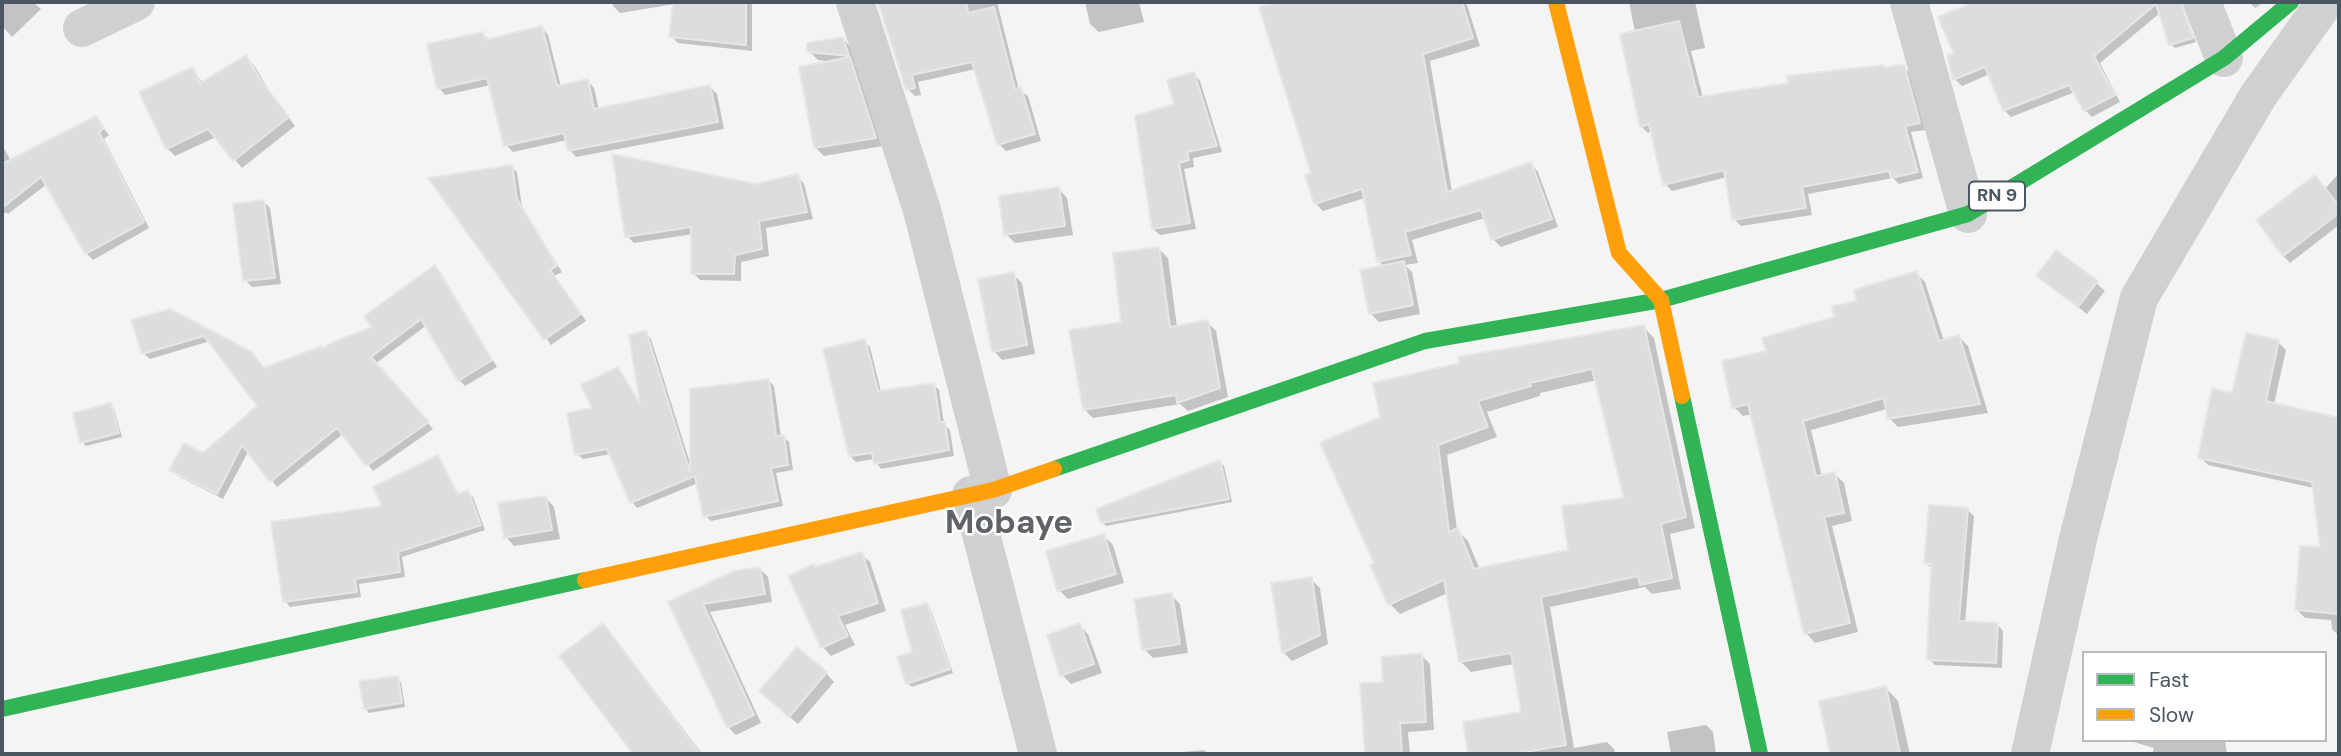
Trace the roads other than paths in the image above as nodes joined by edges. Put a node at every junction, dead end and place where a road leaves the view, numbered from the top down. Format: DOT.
graph roads {
  1 [pos="136,2"];
  2 [pos="855,2"];
  3 [pos="1556,2"];
  4 [pos="1909,2"];
  5 [pos="2202,2"];
  6 [pos="2291,2"];
  7 [pos="2325,2"];
  8 [pos="82,28"];
  9 [pos="2224,58"];
  10 [pos="1968,214"];
  11 [pos="1661,300"];
  12 [pos="982,493"];
  13 [pos="2,709"];
  14 [pos="1038,754"];
  15 [pos="1759,754"];
  16 [pos="2030,754"];
  1 -- 8 [label="street"];
  2 -- 12 [label="street"];
  3 -- 11 [label="street"];
  4 -- 10 [label="street"];
  5 -- 9 [label="street"];
  6 -- 9 [label="street, RN 9"];
  7 -- 16 [label="street"];
  9 -- 10 [label="street, RN 9"];
  10 -- 11 [label="street, RN 9"];
  11 -- 12 [label="street"];
  11 -- 15 [label="street"];
  12 -- 13 [label="street"];
  12 -- 14 [label="street"];
}
